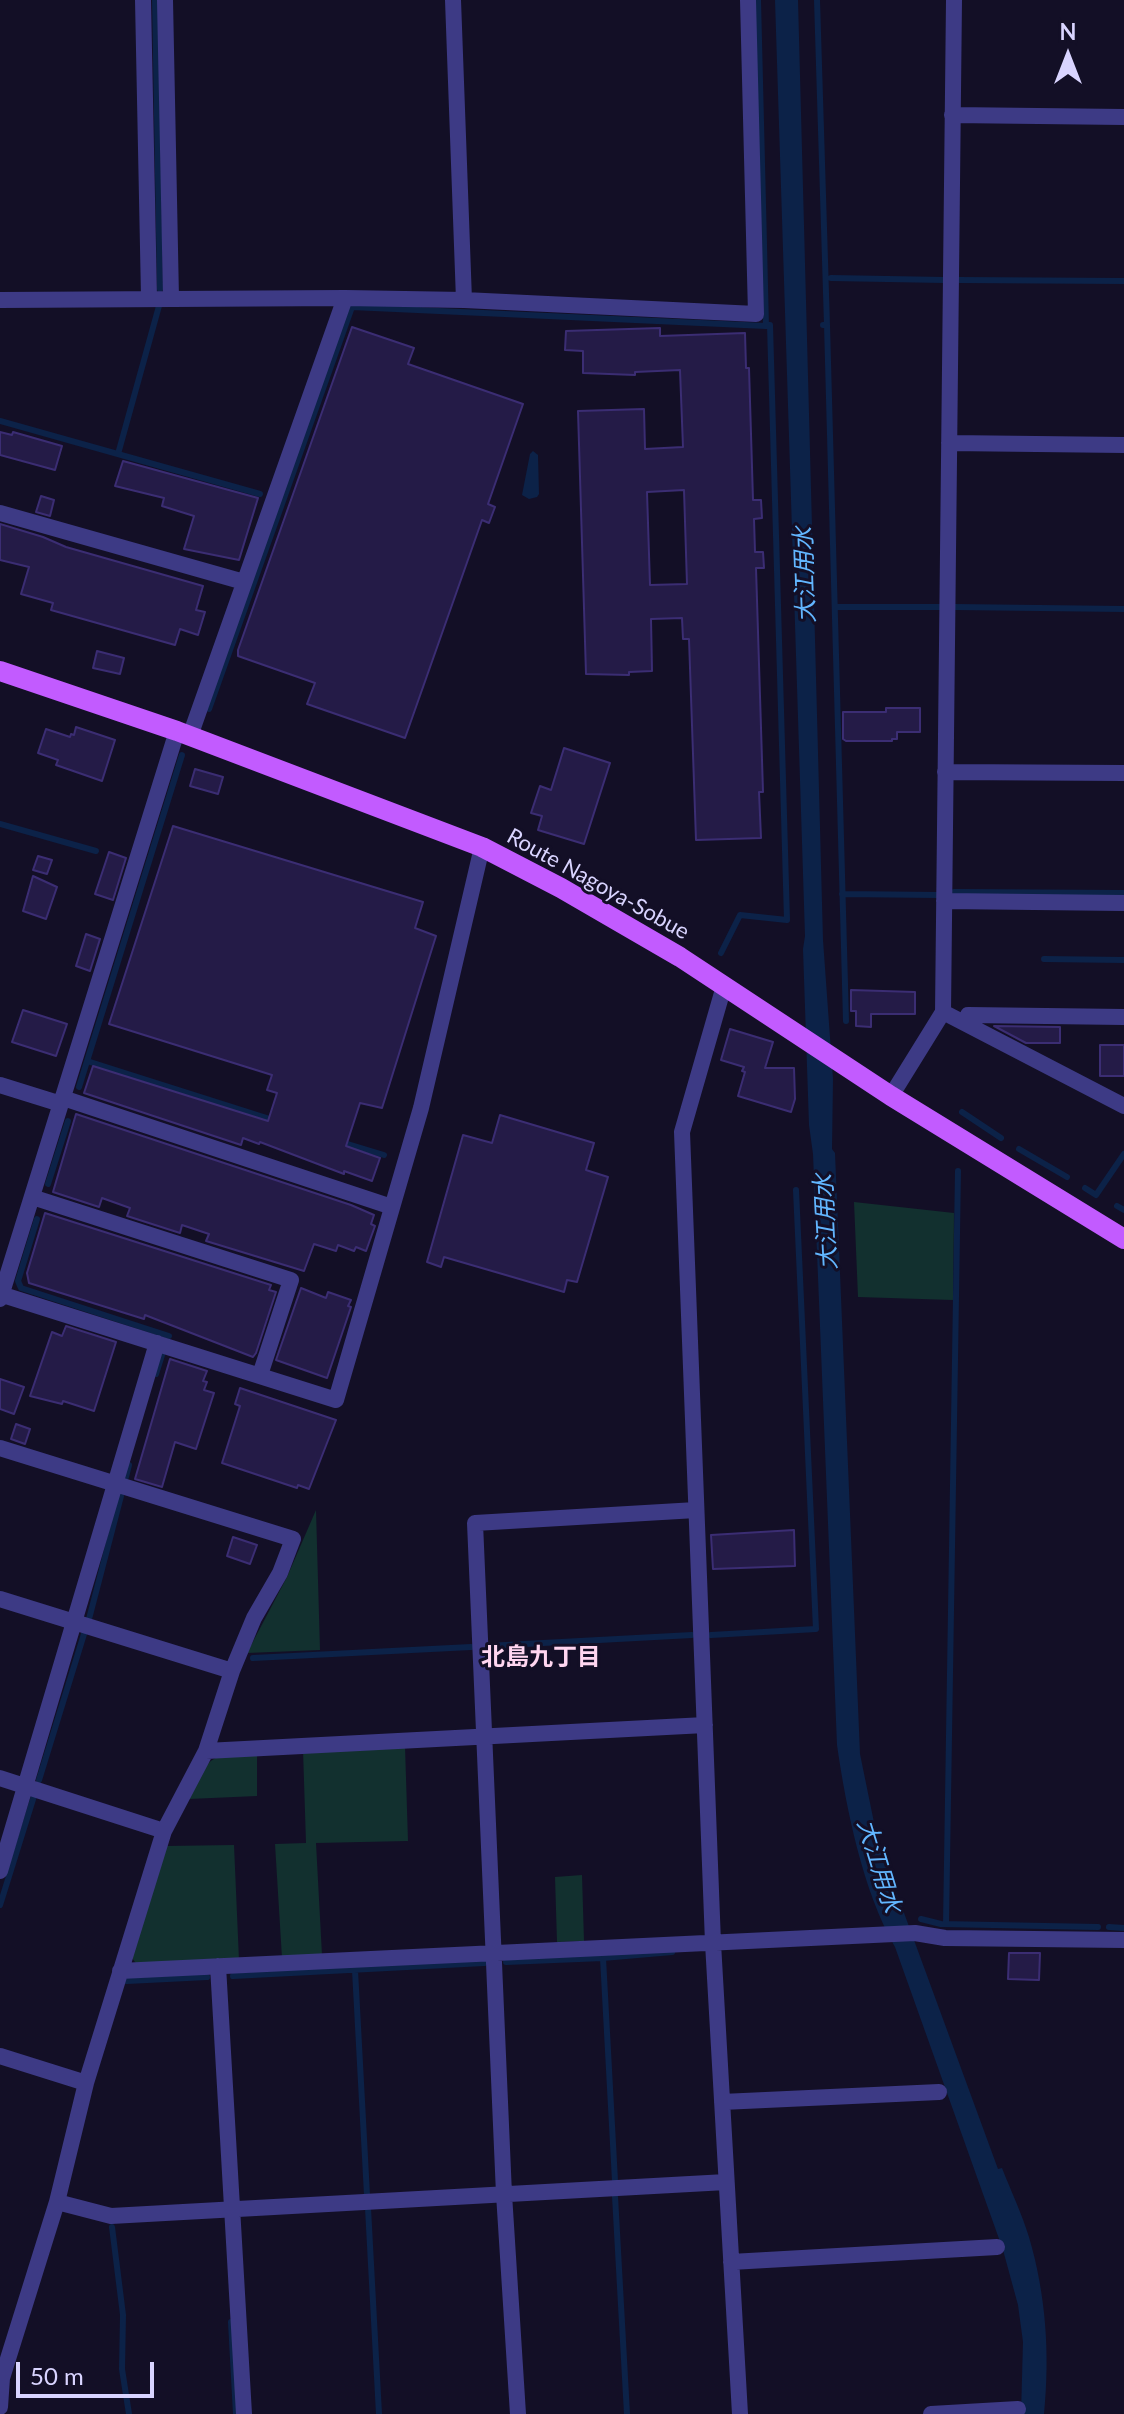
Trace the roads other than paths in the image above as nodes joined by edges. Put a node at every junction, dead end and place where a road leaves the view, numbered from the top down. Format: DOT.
graph roads {
  1 [pos="143,0"];
  2 [pos="165,0"];
  3 [pos="453,0"];
  4 [pos="748,0"];
  5 [pos="954,0"];
  6 [pos="952,115"];
  7 [pos="1124,117"];
  8 [pos="149,297"];
  9 [pos="171,298"];
  10 [pos="345,298"];
  11 [pos="0,300"];
  12 [pos="464,300"];
  13 [pos="949,443"];
  14 [pos="1124,445"];
  15 [pos="0,513"];
  16 [pos="244,582"];
  17 [pos="0,671"];
  18 [pos="184,734"];
  19 [pos="945,772"];
  20 [pos="1124,773"];
  21 [pos="482,847"];
  22 [pos="944,901"];
  23 [pos="1124,903"];
  24 [pos="724,986"];
  25 [pos="943,1012"];
  26 [pos="1124,1017"];
  27 [pos="965,1023"];
  28 [pos="0,1085"];
  29 [pos="891,1096"];
  30 [pos="62,1101"];
  31 [pos="1124,1106"];
  32 [pos="32,1197"];
  33 [pos="392,1207"];
  34 [pos="1124,1239"];
  35 [pos="1,1296"];
  36 [pos="157,1343"];
  37 [pos="260,1375"];
  38 [pos="0,1448"];
  39 [pos="114,1484"];
  40 [pos="696,1510"];
  41 [pos="0,1599"];
  42 [pos="73,1622"];
  43 [pos="232,1671"];
  44 [pos="705,1725"];
  45 [pos="484,1736"];
  46 [pos="206,1751"];
  47 [pos="0,1778"];
  48 [pos="27,1787"];
  49 [pos="164,1831"];
  50 [pos="0,1871"];
  51 [pos="1124,1940"];
  52 [pos="713,1943"];
  53 [pos="493,1953"];
  54 [pos="218,1966"];
  55 [pos="120,1971"];
  56 [pos="0,2056"];
  57 [pos="86,2083"];
  58 [pos="939,2092"];
  59 [pos="722,2102"];
  60 [pos="726,2182"];
  61 [pos="504,2194"];
  62 [pos="57,2202"];
  63 [pos="232,2209"];
  64 [pos="997,2247"];
  65 [pos="731,2262"];
  66 [pos="1,2378"];
  67 [pos="0,2407"];
  68 [pos="1018,2409"];
  69 [pos="244,2414"];
  70 [pos="518,2414"];
  71 [pos="740,2414"];
  72 [pos="931,2414"];
  1 -- 8 [label="street"];
  2 -- 9 [label="street"];
  3 -- 12 [label="street"];
  4 -- 12 [label="street"];
  5 -- 6 [label="street"];
  6 -- 7 [label="street"];
  6 -- 13 [label="street"];
  8 -- 9 [label="street"];
  8 -- 11 [label="street"];
  9 -- 10 [label="street"];
  10 -- 12 [label="street"];
  10 -- 16 [label="street"];
  13 -- 14 [label="street"];
  13 -- 19 [label="street"];
  15 -- 16 [label="street"];
  16 -- 18 [label="street"];
  17 -- 18 [label="main road, Route Nagoya-Sobue"];
  18 -- 21 [label="main road, Route Nagoya-Sobue"];
  18 -- 30 [label="street"];
  19 -- 20 [label="street"];
  19 -- 22 [label="street"];
  21 -- 24 [label="main road, Route Nagoya-Sobue"];
  21 -- 33 [label="street"];
  22 -- 23 [label="street"];
  22 -- 25 [label="street"];
  24 -- 29 [label="main road, Route Nagoya-Sobue"];
  24 -- 40 [label="street"];
  25 -- 27 [label="street"];
  25 -- 29 [label="street"];
  26 -- 27 [label="street"];
  27 -- 31 [label="street"];
  28 -- 30 [label="street"];
  29 -- 34 [label="main road, Route Nagoya-Sobue"];
  30 -- 32 [label="street"];
  30 -- 33 [label="street"];
  32 -- 35 [label="street"];
  32 -- 37 [label="street"];
  33 -- 37 [label="street"];
  35 -- 36 [label="street"];
  36 -- 37 [label="street"];
  36 -- 39 [label="street"];
  38 -- 39 [label="street"];
  39 -- 42 [label="street"];
  39 -- 43 [label="street"];
  40 -- 44 [label="street"];
  40 -- 45 [label="street"];
  41 -- 42 [label="street"];
  42 -- 43 [label="street"];
  42 -- 48 [label="street"];
  43 -- 46 [label="street"];
  44 -- 45 [label="street"];
  44 -- 52 [label="street"];
  45 -- 46 [label="street"];
  45 -- 53 [label="street"];
  46 -- 49 [label="street"];
  47 -- 48 [label="street"];
  48 -- 49 [label="street"];
  48 -- 50 [label="street"];
  49 -- 55 [label="street"];
  51 -- 52 [label="street"];
  52 -- 53 [label="street"];
  52 -- 59 [label="street"];
  53 -- 54 [label="street"];
  53 -- 61 [label="street"];
  54 -- 55 [label="street"];
  54 -- 63 [label="street"];
  55 -- 57 [label="street"];
  56 -- 57 [label="street"];
  57 -- 62 [label="street"];
  58 -- 59 [label="street"];
  59 -- 60 [label="street"];
  60 -- 61 [label="street"];
  60 -- 65 [label="street"];
  61 -- 63 [label="street"];
  61 -- 70 [label="street"];
  62 -- 63 [label="street"];
  62 -- 66 [label="street"];
  63 -- 69 [label="street"];
  64 -- 65 [label="street"];
  65 -- 71 [label="street"];
  66 -- 67 [label="street"];
  68 -- 72 [label="street"];
}
